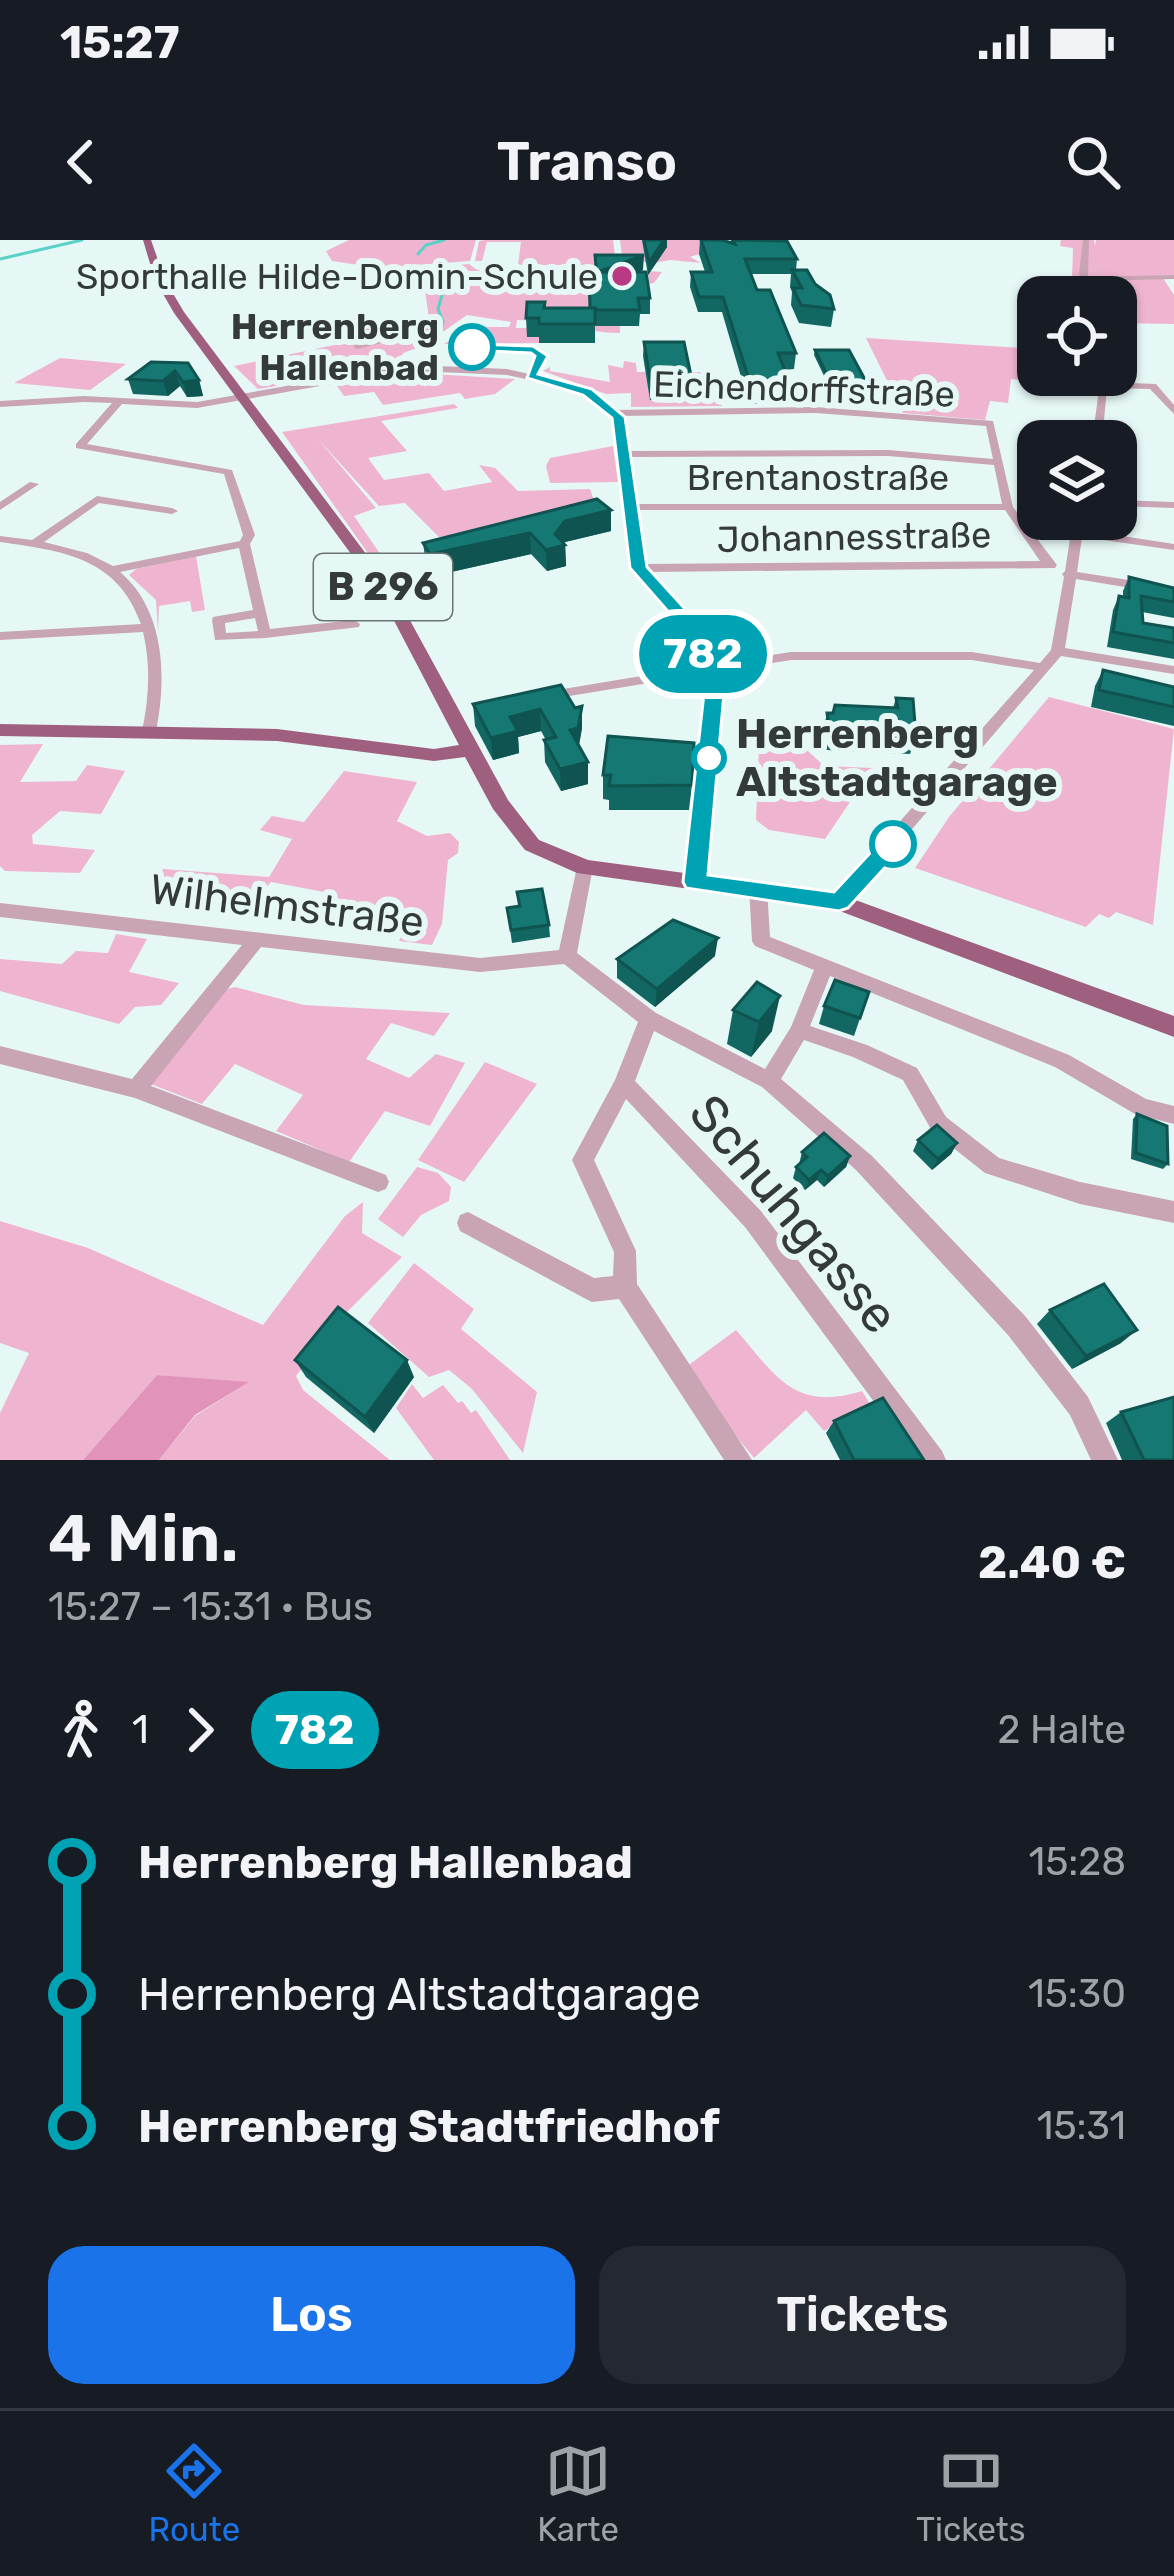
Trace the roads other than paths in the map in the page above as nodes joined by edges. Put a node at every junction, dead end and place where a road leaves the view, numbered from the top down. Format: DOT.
graph roads {
  1 [pos="147,240"];
  2 [pos="1086,240"];
  3 [pos="1084,276"];
  4 [pos="1174,277"];
  5 [pos="1137,278"];
  6 [pos="418,320"];
  7 [pos="376,373"];
  8 [pos="1137,384"];
  9 [pos="244,399"];
  10 [pos="119,401"];
  11 [pos="0,404"];
  12 [pos="1174,411"];
  13 [pos="616,412"];
  14 [pos="622,454"];
  15 [pos="996,462"];
  16 [pos="34,484"];
  17 [pos="118,491"];
  18 [pos="97,499"];
  19 [pos="1137,503"];
  20 [pos="1174,505"];
  21 [pos="0,506"];
  22 [pos="628,507"];
  23 [pos="1008,507"];
  24 [pos="172,511"];
  25 [pos="0,539"];
  26 [pos="1137,539"];
  27 [pos="1075,540"];
  28 [pos="34,544"];
  29 [pos="244,544"];
  30 [pos="1174,547"];
  31 [pos="1048,564"];
  32 [pos="639,568"];
  33 [pos="112,570"];
  34 [pos="1068,572"];
  35 [pos="1174,591"];
  36 [pos="261,613"];
  37 [pos="354,624"];
  38 [pos="147,628"];
  39 [pos="265,634"];
  40 [pos="0,635"];
  41 [pos="1058,650"];
  42 [pos="709,667"];
  43 [pos="1040,667"];
  44 [pos="1174,670"];
  45 [pos="557,694"];
  46 [pos="0,730"];
  47 [pos="149,731"];
  48 [pos="466,742"];
  49 [pos="585,867"];
  50 [pos="695,882"];
  51 [pos="758,888"];
  52 [pos="839,902"];
  53 [pos="0,910"];
  54 [pos="258,938"];
  55 [pos="567,956"];
  56 [pos="824,967"];
  57 [pos="649,1019"];
  58 [pos="1174,1027"];
  59 [pos="800,1030"];
  60 [pos="0,1055"];
  61 [pos="769,1081"];
  62 [pos="624,1083"];
  63 [pos="136,1089"];
  64 [pos="1174,1115"];
  65 [pos="378,1182"];
  66 [pos="1174,1212"];
  67 [pos="468,1222"];
  68 [pos="625,1287"];
  69 [pos="930,1458"];
  70 [pos="739,1460"];
  71 [pos="1106,1460"];
  1 -- 9 [label="main road"];
  2 -- 3 [label="street"];
  4 -- 5 [label="street"];
  6 -- 7 [label="street"];
  7 -- 9 [label="street"];
  7 -- 13 [label="street"];
  8 -- 12 [label="street"];
  9 -- 10 [label="street"];
  9 -- 48 [label="main road, B 296"];
  10 -- 11 [label="street"];
  10 -- 29 [label="street"];
  13 -- 14 [label="street"];
  13 -- 15 [label="street, Eichendorffstraße"];
  14 -- 15 [label="street"];
  14 -- 22 [label="street"];
  15 -- 23 [label="street"];
  16 -- 21 [label="street"];
  17 -- 18 [label="street"];
  18 -- 24 [label="street"];
  18 -- 28 [label="street"];
  19 -- 20 [label="street"];
  22 -- 23 [label="street, Brentanostraße"];
  22 -- 32 [label="street"];
  23 -- 31 [label="street"];
  25 -- 28 [label="street"];
  26 -- 30 [label="street"];
  27 -- 34 [label="street"];
  28 -- 33 [label="street"];
  29 -- 33 [label="street"];
  29 -- 36 [label="street"];
  31 -- 32 [label="street, Johannesstraße"];
  31 -- 34 [label="street, Johannesstraße"];
  32 -- 42 [label="street"];
  33 -- 38 [label="street"];
  34 -- 35 [label="street, Johannesstraße"];
  34 -- 41 [label="street"];
  36 -- 39 [label="street"];
  36 -- 39 [label="street"];
  37 -- 39 [label="street"];
  38 -- 40 [label="street"];
  38 -- 47 [label="street"];
  41 -- 43 [label="street"];
  41 -- 44 [label="street"];
  42 -- 43 [label="street"];
  42 -- 45 [label="street"];
  42 -- 50 [label="street"];
  43 -- 52 [label="street"];
  46 -- 47 [label="main road"];
  47 -- 48 [label="main road"];
  48 -- 49 [label="main road, B 296"];
  49 -- 50 [label="main road"];
  49 -- 55 [label="street"];
  50 -- 51 [label="main road"];
  51 -- 52 [label="main road"];
  51 -- 56 [label="street"];
  52 -- 58 [label="main road"];
  53 -- 54 [label="street, Wilhelmstraße"];
  54 -- 55 [label="street, Wilhelmstraße"];
  54 -- 63 [label="street"];
  55 -- 57 [label="street"];
  56 -- 59 [label="street"];
  56 -- 64 [label="street"];
  57 -- 61 [label="street"];
  57 -- 62 [label="street"];
  59 -- 61 [label="street"];
  59 -- 66 [label="street"];
  60 -- 63 [label="street"];
  61 -- 71 [label="street"];
  62 -- 68 [label="street"];
  62 -- 69 [label="street, Schuhgasse"];
  63 -- 65 [label="street"];
  67 -- 68 [label="street"];
  68 -- 70 [label="street"];
}
